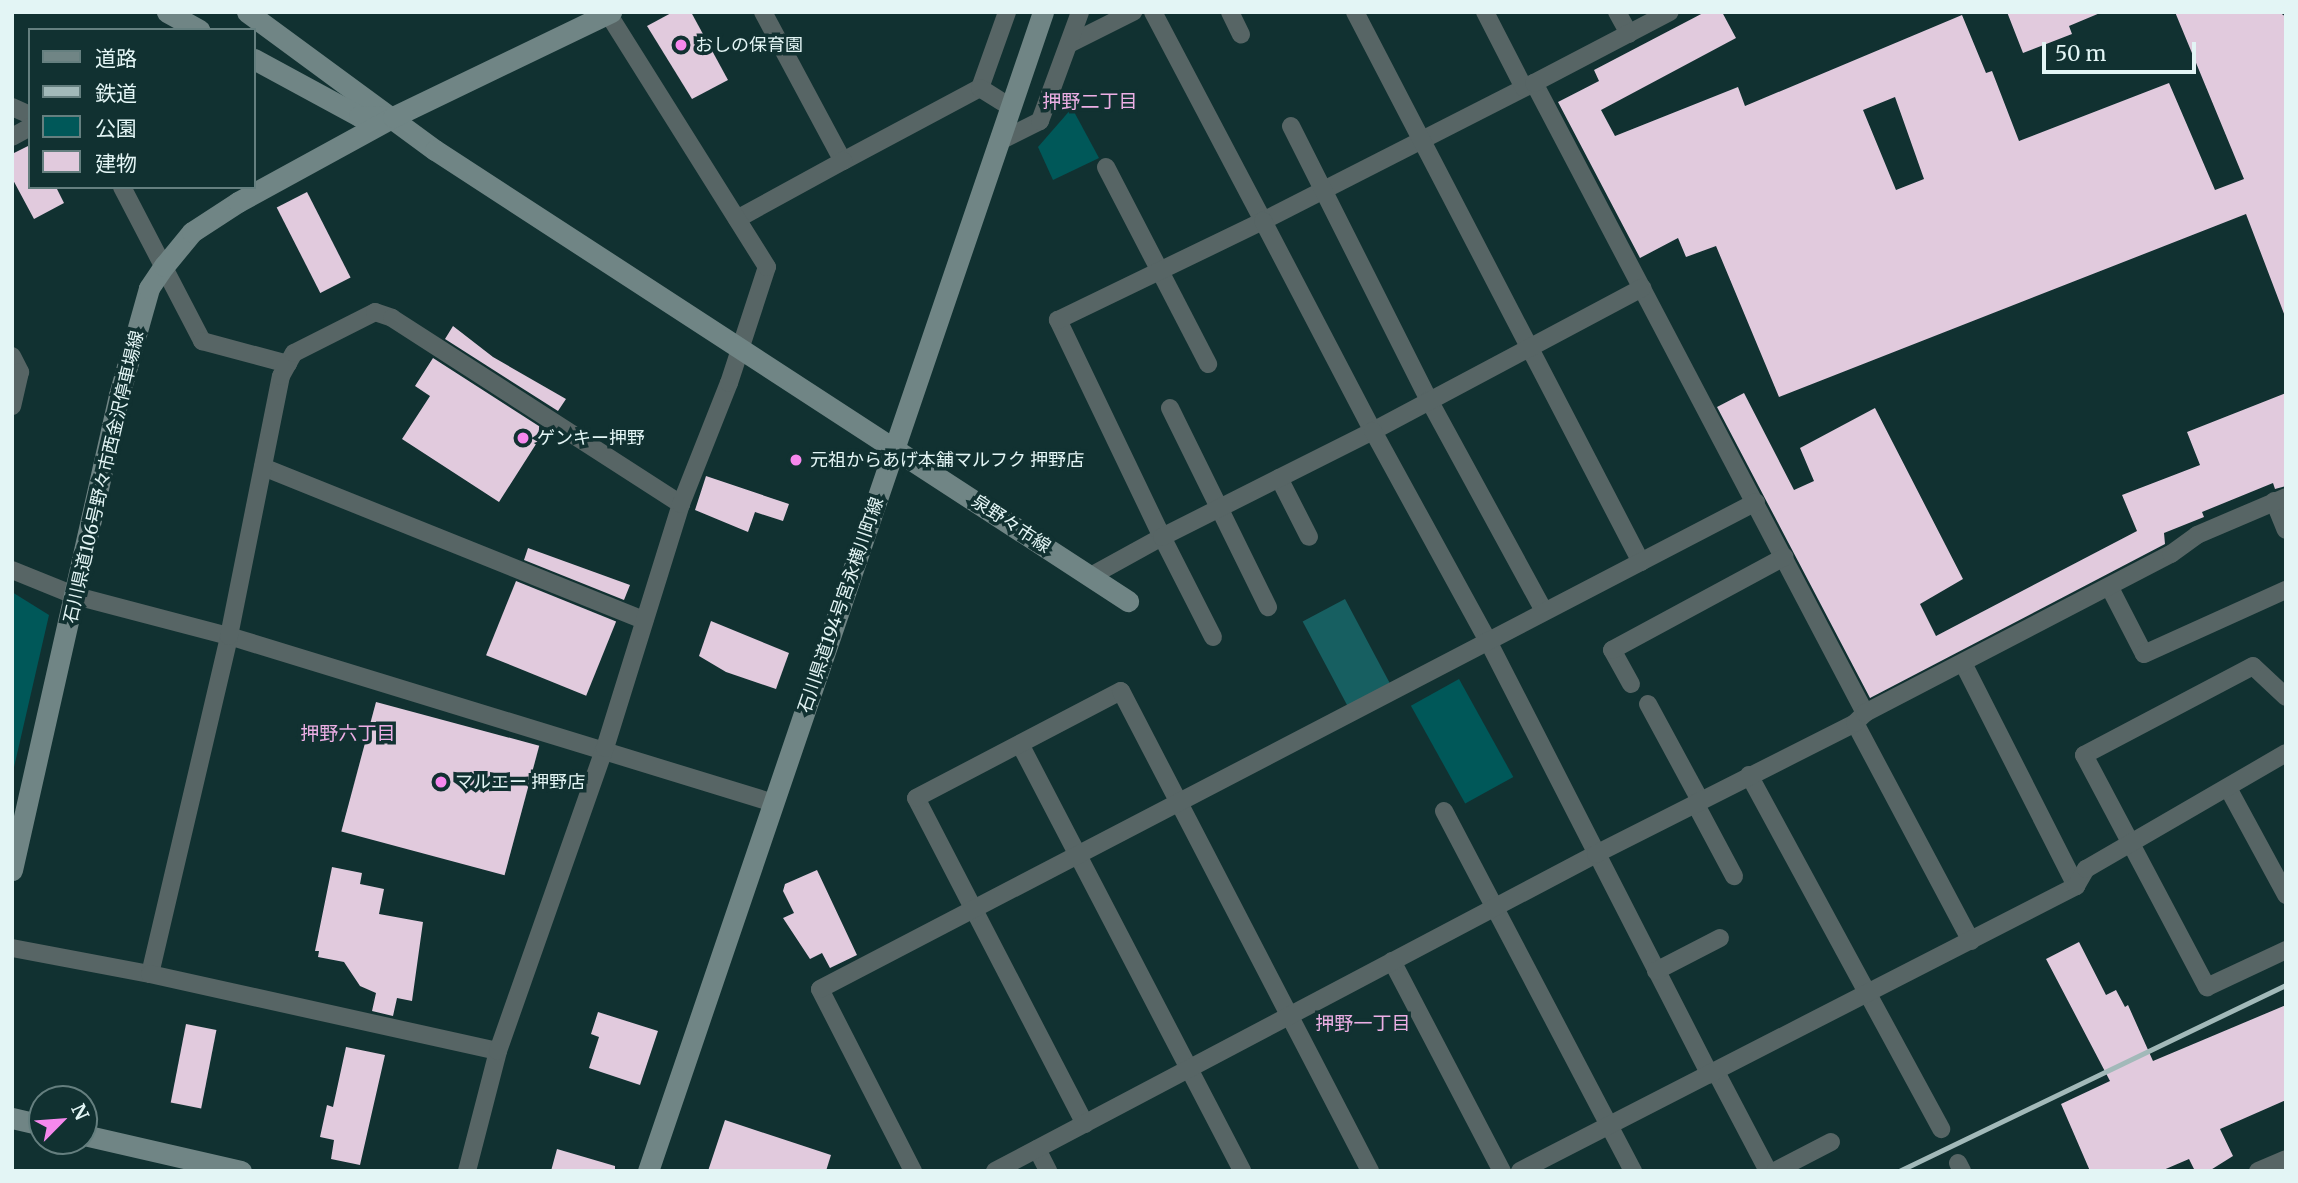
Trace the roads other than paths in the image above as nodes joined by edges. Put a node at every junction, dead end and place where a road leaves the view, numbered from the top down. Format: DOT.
graph roads {
  1 [pos="167,12"];
  2 [pos="247,12"];
  3 [pos="762,12"];
  4 [pos="1007,12"];
  5 [pos="1043,12"];
  6 [pos="1080,12"];
  7 [pos="1133,12"];
  8 [pos="1153,12"];
  9 [pos="1230,12"];
  10 [pos="1355,12"];
  11 [pos="1485,12"];
  12 [pos="1617,12"];
  13 [pos="1670,12"];
  14 [pos="609,13"];
  15 [pos="195,28"];
  16 [pos="1629,34"];
  17 [pos="1241,35"];
  18 [pos="1069,44"];
  19 [pos="256,60"];
  20 [pos="1529,86"];
  21 [pos="980,88"];
  22 [pos="12,107"];
  23 [pos="1011,107"];
  24 [pos="28,114"];
  25 [pos="393,117"];
  26 [pos="1291,126"];
  27 [pos="28,128"];
  28 [pos="12,137"];
  29 [pos="1421,141"];
  30 [pos="998,142"];
  31 [pos="843,161"];
  32 [pos="1106,167"];
  33 [pos="123,189"];
  34 [pos="1323,190"];
  35 [pos="737,219"];
  36 [pos="1263,221"];
  37 [pos="164,266"];
  38 [pos="1161,270"];
  39 [pos="1643,289"];
  40 [pos="1528,348"];
  41 [pos="738,349"];
  42 [pos="12,355"];
  43 [pos="288,364"];
  44 [pos="1208,364"];
  45 [pos="1429,400"];
  46 [pos="12,406"];
  47 [pos="1170,408"];
  48 [pos="1373,430"];
  49 [pos="894,447"];
  50 [pos="263,467"];
  51 [pos="1279,478"];
  52 [pos="2280,499"];
  53 [pos="1756,502"];
  54 [pos="681,504"];
  55 [pos="1221,507"];
  56 [pos="2286,530"];
  57 [pos="1163,537"];
  58 [pos="1310,537"];
  59 [pos="1784,557"];
  60 [pos="1641,562"];
  61 [pos="12,570"];
  62 [pos="1091,576"];
  63 [pos="2110,587"];
  64 [pos="2286,590"];
  65 [pos="76,596"];
  66 [pos="1128,601"];
  67 [pos="1268,607"];
  68 [pos="1544,611"];
  69 [pos="644,620"];
  70 [pos="229,636"];
  71 [pos="1213,637"];
  72 [pos="1488,641"];
  73 [pos="1964,665"];
  74 [pos="1631,684"];
  75 [pos="2286,697"];
  76 [pos="1648,704"];
  77 [pos="1860,718"];
  78 [pos="1020,744"];
  79 [pos="605,748"];
  80 [pos="2286,753"];
  81 [pos="1749,775"];
  82 [pos="2228,788"];
  83 [pos="1697,801"];
  84 [pos="774,803"];
  85 [pos="1182,803"];
  86 [pos="1444,811"];
  87 [pos="2129,847"];
  88 [pos="1596,854"];
  89 [pos="1077,857"];
  90 [pos="12,870"];
  91 [pos="1734,876"];
  92 [pos="2076,886"];
  93 [pos="2286,895"];
  94 [pos="1494,907"];
  95 [pos="973,911"];
  96 [pos="1720,938"];
  97 [pos="1971,941"];
  98 [pos="12,948"];
  99 [pos="2286,950"];
  100 [pos="1392,961"];
  101 [pos="1656,971"];
  102 [pos="150,974"];
  103 [pos="1868,994"];
  104 [pos="1290,1017"];
  105 [pos="498,1051"];
  106 [pos="1190,1069"];
  107 [pos="1713,1073"];
  108 [pos="1085,1124"];
  109 [pos="1609,1126"];
  110 [pos="1941,1129"];
  111 [pos="98,1138"];
  112 [pos="1830,1142"];
  113 [pos="1037,1149"];
  114 [pos="2286,1159"];
  115 [pos="241,1171"];
  116 [pos="467,1171"];
  117 [pos="648,1171"];
  118 [pos="913,1171"];
  119 [pos="995,1171"];
  120 [pos="1048,1171"];
  121 [pos="1242,1171"];
  122 [pos="1370,1171"];
  123 [pos="1502,1171"];
  124 [pos="1520,1171"];
  125 [pos="1633,1171"];
  126 [pos="1768,1171"];
  127 [pos="1775,1171"];
  128 [pos="2258,1171"];
  1 -- 15 [label="main road"];
  2 -- 25 [label="main road"];
  3 -- 31 [label="street"];
  4 -- 21 [label="street"];
  5 -- 23 [label="main road, 石川県道194号宮永横川町線"];
  6 -- 18 [label="street"];
  7 -- 18 [label="street"];
  8 -- 36 [label="street"];
  9 -- 17 [label="street"];
  10 -- 29 [label="street"];
  11 -- 20 [label="street"];
  12 -- 16 [label="street"];
  13 -- 16 [label="street"];
  14 -- 25 [label="main road, 石川県道106号野々市西金沢停車場線"];
  14 -- 35 [label="street"];
  16 -- 20 [label="street"];
  18 -- 30 [label="street"];
  19 -- 25 [label="main road"];
  20 -- 29 [label="street"];
  20 -- 39 [label="street"];
  21 -- 23 [label="street"];
  21 -- 31 [label="street"];
  22 -- 24 [label="street"];
  23 -- 30 [label="main road, 石川県道194号宮永横川町線"];
  25 -- 37 [label="main road, 石川県道106号野々市西金沢停車場線"];
  25 -- 41 [label="main road"];
  26 -- 34 [label="street"];
  27 -- 28 [label="street"];
  29 -- 34 [label="street"];
  29 -- 40 [label="street"];
  30 -- 49 [label="main road, 石川県道194号宮永横川町線"];
  31 -- 35 [label="street"];
  32 -- 38 [label="street"];
  33 -- 37 [label="street"];
  34 -- 36 [label="street"];
  34 -- 45 [label="street"];
  35 -- 41 [label="street"];
  36 -- 38 [label="street"];
  36 -- 48 [label="street"];
  37 -- 43 [label="street"];
  37 -- 65 [label="main road, 石川県道106号野々市西金沢停車場線"];
  38 -- 44 [label="street"];
  38 -- 57 [label="street"];
  39 -- 40 [label="street"];
  39 -- 53 [label="street"];
  40 -- 45 [label="street"];
  40 -- 60 [label="street"];
  41 -- 49 [label="main road"];
  41 -- 54 [label="street"];
  42 -- 46 [label="street"];
  43 -- 50 [label="street"];
  43 -- 54 [label="street"];
  45 -- 48 [label="street"];
  45 -- 68 [label="street"];
  47 -- 55 [label="street"];
  48 -- 51 [label="street"];
  48 -- 72 [label="street"];
  49 -- 62 [label="main road, 泉野々市線"];
  49 -- 84 [label="main road, 石川県道194号宮永横川町線"];
  50 -- 69 [label="street"];
  50 -- 70 [label="street"];
  51 -- 55 [label="street"];
  51 -- 58 [label="street"];
  52 -- 56 [label="street"];
  52 -- 63 [label="street"];
  53 -- 59 [label="street"];
  53 -- 60 [label="street"];
  54 -- 69 [label="street"];
  55 -- 57 [label="street"];
  55 -- 67 [label="street"];
  57 -- 62 [label="street"];
  57 -- 71 [label="street"];
  59 -- 74 [label="street"];
  59 -- 77 [label="street"];
  60 -- 68 [label="street"];
  61 -- 65 [label="street"];
  62 -- 66 [label="main road, 泉野々市線"];
  63 -- 64 [label="street"];
  63 -- 73 [label="street"];
  65 -- 70 [label="street"];
  65 -- 90 [label="main road, 石川県道106号野々市西金沢停車場線"];
  68 -- 72 [label="street"];
  69 -- 79 [label="street"];
  70 -- 79 [label="street"];
  70 -- 102 [label="street"];
  72 -- 85 [label="street"];
  72 -- 88 [label="street"];
  73 -- 77 [label="street"];
  73 -- 92 [label="street"];
  75 -- 87 [label="street"];
  76 -- 83 [label="street"];
  77 -- 81 [label="street"];
  77 -- 97 [label="street"];
  78 -- 85 [label="street"];
  78 -- 89 [label="street"];
  78 -- 95 [label="street"];
  79 -- 84 [label="street"];
  79 -- 105 [label="street"];
  80 -- 82 [label="street"];
  81 -- 83 [label="street"];
  81 -- 103 [label="street"];
  82 -- 87 [label="street"];
  82 -- 93 [label="street"];
  83 -- 88 [label="street"];
  83 -- 91 [label="street"];
  84 -- 117 [label="main road, 石川県道194号宮永横川町線"];
  85 -- 89 [label="street"];
  85 -- 104 [label="street"];
  86 -- 94 [label="street"];
  87 -- 92 [label="street"];
  87 -- 99 [label="street"];
  88 -- 94 [label="street"];
  88 -- 101 [label="street"];
  89 -- 95 [label="street"];
  89 -- 106 [label="street"];
  92 -- 97 [label="street"];
  94 -- 100 [label="street"];
  94 -- 109 [label="street"];
  95 -- 108 [label="street"];
  95 -- 118 [label="street"];
  96 -- 101 [label="street"];
  97 -- 103 [label="street"];
  98 -- 102 [label="street"];
  100 -- 104 [label="street"];
  100 -- 123 [label="street"];
  101 -- 107 [label="street"];
  102 -- 105 [label="street"];
  103 -- 107 [label="street"];
  103 -- 110 [label="street"];
  104 -- 106 [label="street"];
  104 -- 122 [label="street"];
  105 -- 116 [label="street"];
  106 -- 108 [label="street"];
  106 -- 121 [label="street"];
  107 -- 109 [label="street"];
  107 -- 126 [label="street"];
  108 -- 113 [label="street"];
  109 -- 124 [label="street"];
  109 -- 125 [label="street"];
  111 -- 115 [label="main road"];
  112 -- 127 [label="street"];
  113 -- 119 [label="street"];
  113 -- 120 [label="street"];
  114 -- 128 [label="street"];
}
